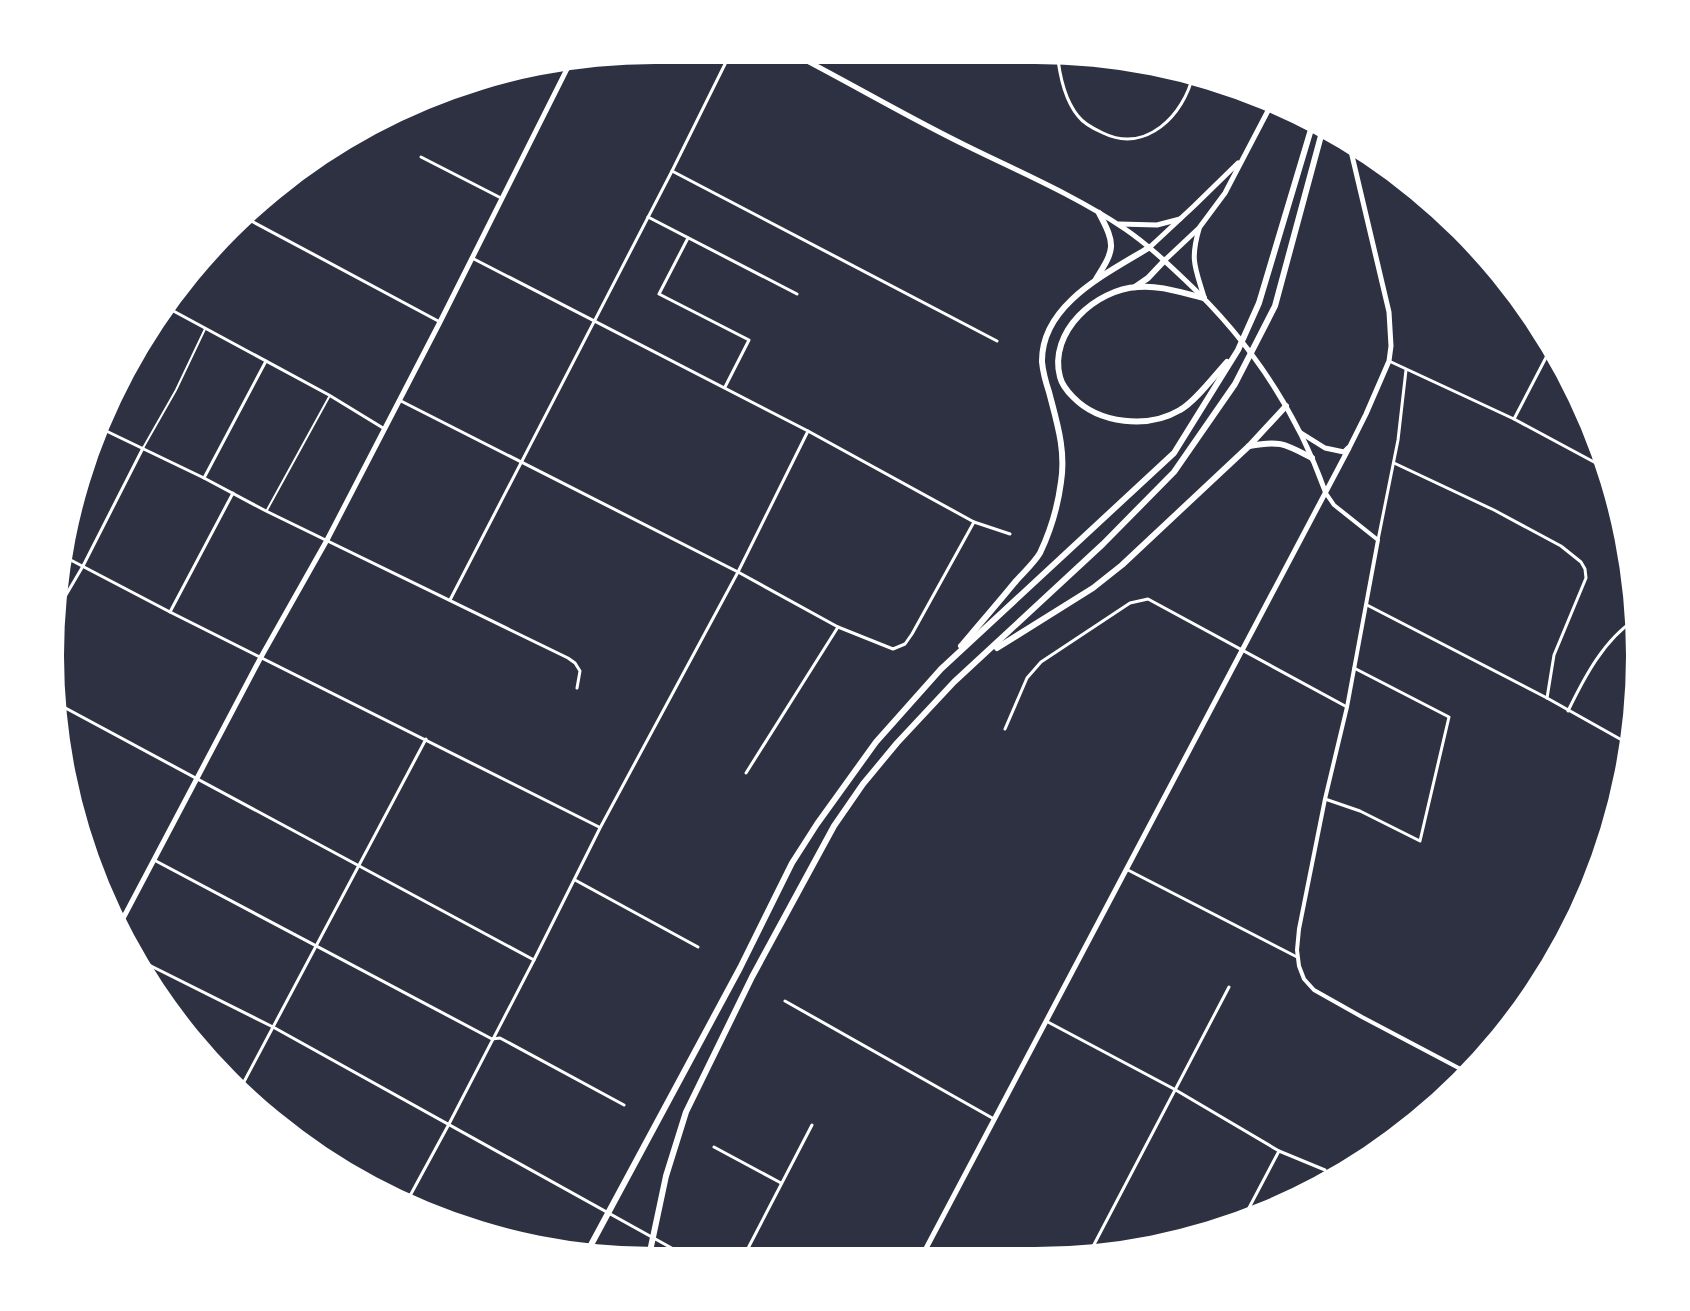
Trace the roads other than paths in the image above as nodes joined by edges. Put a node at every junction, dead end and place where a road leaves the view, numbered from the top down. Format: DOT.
graph roads {
  1 [pos="725,64"];
  2 [pos="812,64"];
  3 [pos="1060,65"];
  4 [pos="566,71"];
  5 [pos="1190,85"];
  6 [pos="1268,112"];
  7 [pos="1310,132"];
  8 [pos="1320,138"];
  9 [pos="421,157"];
  10 [pos="1352,157"];
  11 [pos="1241,160"];
  12 [pos="672,171"];
  13 [pos="501,198"];
  14 [pos="1099,213"];
  15 [pos="648,217"];
  16 [pos="1181,219"];
  17 [pos="253,222"];
  18 [pos="1117,224"];
  19 [pos="1199,228"];
  20 [pos="688,238"];
  21 [pos="1150,247"];
  22 [pos="472,258"];
  23 [pos="1165,260"];
  24 [pos="1095,280"];
  25 [pos="1135,287"];
  26 [pos="797,294"];
  27 [pos="1204,298"];
  28 [pos="175,312"];
  29 [pos="595,320"];
  30 [pos="440,322"];
  31 [pos="205,328"];
  32 [pos="997,341"];
  33 [pos="1238,350"];
  34 [pos="1546,358"];
  35 [pos="266,361"];
  36 [pos="1389,361"];
  37 [pos="1406,370"];
  38 [pos="724,388"];
  39 [pos="329,395"];
  40 [pos="399,400"];
  41 [pos="1286,406"];
  42 [pos="1514,419"];
  43 [pos="383,428"];
  44 [pos="808,431"];
  45 [pos="108,432"];
  46 [pos="1300,432"];
  47 [pos="1249,446"];
  48 [pos="143,448"];
  49 [pos="1349,448"];
  50 [pos="1312,458"];
  51 [pos="521,462"];
  52 [pos="1594,462"];
  53 [pos="1394,463"];
  54 [pos="204,478"];
  55 [pos="1325,492"];
  56 [pos="233,493"];
  57 [pos="266,511"];
  58 [pos="974,522"];
  59 [pos="1010,534"];
  60 [pos="327,540"];
  61 [pos="1378,540"];
  62 [pos="72,560"];
  63 [pos="83,566"];
  64 [pos="738,572"];
  65 [pos="68,592"];
  66 [pos="450,600"];
  67 [pos="1367,605"];
  68 [pos="170,612"];
  69 [pos="838,627"];
  70 [pos="1625,628"];
  71 [pos="1242,651"];
  72 [pos="984,656"];
  73 [pos="261,657"];
  74 [pos="1354,668"];
  75 [pos="941,669"];
  76 [pos="577,688"];
  77 [pos="1547,698"];
  78 [pos="1347,707"];
  79 [pos="66,709"];
  80 [pos="1568,711"];
  81 [pos="1005,729"];
  82 [pos="426,739"];
  83 [pos="1620,739"];
  84 [pos="746,773"];
  85 [pos="197,779"];
  86 [pos="1325,799"];
  87 [pos="600,828"];
  88 [pos="154,860"];
  89 [pos="359,866"];
  90 [pos="1126,869"];
  91 [pos="575,880"];
  92 [pos="124,916"];
  93 [pos="316,946"];
  94 [pos="698,947"];
  95 [pos="1298,957"];
  96 [pos="534,960"];
  97 [pos="153,967"];
  98 [pos="1229,987"];
  99 [pos="785,1001"];
  100 [pos="1046,1021"];
  101 [pos="273,1027"];
  102 [pos="492,1039"];
  103 [pos="1459,1068"];
  104 [pos="244,1081"];
  105 [pos="1174,1089"];
  106 [pos="624,1105"];
  107 [pos="995,1119"];
  108 [pos="449,1124"];
  109 [pos="812,1125"];
  110 [pos="714,1147"];
  111 [pos="1279,1151"];
  112 [pos="1325,1170"];
  113 [pos="781,1183"];
  114 [pos="411,1194"];
  115 [pos="1250,1206"];
  116 [pos="592,1243"];
  117 [pos="1094,1244"];
  118 [pos="651,1247"];
  119 [pos="670,1247"];
  120 [pos="749,1247"];
  121 [pos="927,1247"];
  1 -- 12 [label="street"];
  2 -- 14 [label="main road"];
  3 -- 5 [label="street"];
  4 -- 13 [label="main road"];
  6 -- 11 [label="main road"];
  7 -- 33 [label="highway"];
  8 -- 72 [label="highway"];
  9 -- 13 [label="street"];
  10 -- 36 [label="main road"];
  11 -- 16 [label="main road"];
  11 -- 19 [label="main road"];
  12 -- 15 [label="street"];
  12 -- 32 [label="street"];
  13 -- 22 [label="main road"];
  14 -- 18 [label="main road"];
  14 -- 24 [label="highway"];
  15 -- 20 [label="street"];
  15 -- 29 [label="street"];
  16 -- 18 [label="main road"];
  16 -- 21 [label="main road"];
  17 -- 30 [label="street"];
  18 -- 21 [label="main road"];
  19 -- 23 [label="main road"];
  19 -- 27 [label="main road"];
  20 -- 26 [label="street"];
  20 -- 38 [label="street"];
  21 -- 23 [label="main road"];
  21 -- 24 [label="highway"];
  22 -- 29 [label="street"];
  22 -- 30 [label="main road"];
  23 -- 25 [label="highway"];
  23 -- 27 [label="main road"];
  24 -- 75 [label="highway"];
  25 -- 27 [label="highway"];
  25 -- 33 [label="highway"];
  27 -- 41 [label="main road"];
  28 -- 31 [label="street"];
  29 -- 38 [label="street"];
  29 -- 51 [label="street"];
  30 -- 40 [label="main road"];
  31 -- 35 [label="street"];
  31 -- 48 [label="lane"];
  33 -- 75 [label="highway"];
  34 -- 42 [label="street"];
  35 -- 39 [label="street"];
  35 -- 54 [label="street"];
  36 -- 37 [label="street"];
  36 -- 49 [label="main road"];
  37 -- 42 [label="street"];
  37 -- 53 [label="street"];
  38 -- 44 [label="street"];
  39 -- 43 [label="street"];
  39 -- 57 [label="lane"];
  40 -- 43 [label="main road"];
  40 -- 51 [label="street"];
  41 -- 46 [label="main road"];
  41 -- 47 [label="highway"];
  42 -- 52 [label="street"];
  43 -- 60 [label="main road"];
  44 -- 58 [label="street"];
  44 -- 64 [label="street"];
  45 -- 48 [label="street"];
  46 -- 49 [label="main road"];
  46 -- 50 [label="main road"];
  47 -- 50 [label="highway"];
  47 -- 72 [label="highway"];
  48 -- 54 [label="street"];
  48 -- 63 [label="street"];
  49 -- 55 [label="main road"];
  50 -- 55 [label="main road"];
  51 -- 64 [label="street"];
  51 -- 66 [label="street"];
  53 -- 61 [label="street"];
  53 -- 77 [label="street"];
  54 -- 56 [label="street"];
  55 -- 61 [label="street"];
  55 -- 71 [label="main road"];
  56 -- 57 [label="street"];
  56 -- 68 [label="street"];
  57 -- 60 [label="street"];
  58 -- 59 [label="street"];
  58 -- 69 [label="street"];
  60 -- 66 [label="street"];
  60 -- 73 [label="main road"];
  61 -- 67 [label="street"];
  62 -- 63 [label="street"];
  63 -- 65 [label="street"];
  63 -- 68 [label="street"];
  64 -- 69 [label="street"];
  64 -- 87 [label="street"];
  66 -- 76 [label="street"];
  67 -- 74 [label="street"];
  67 -- 77 [label="street"];
  68 -- 73 [label="street"];
  69 -- 84 [label="street"];
  70 -- 80 [label="street"];
  71 -- 78 [label="street"];
  71 -- 81 [label="street"];
  71 -- 90 [label="main road"];
  72 -- 118 [label="highway"];
  73 -- 82 [label="street"];
  73 -- 85 [label="main road"];
  74 -- 78 [label="street"];
  74 -- 86 [label="street"];
  75 -- 116 [label="highway"];
  77 -- 80 [label="street"];
  78 -- 86 [label="street"];
  79 -- 85 [label="street"];
  80 -- 83 [label="street"];
  82 -- 87 [label="street"];
  82 -- 89 [label="street"];
  85 -- 88 [label="main road"];
  85 -- 89 [label="street"];
  86 -- 95 [label="street"];
  87 -- 91 [label="street"];
  88 -- 92 [label="main road"];
  88 -- 93 [label="street"];
  89 -- 93 [label="street"];
  89 -- 96 [label="street"];
  90 -- 95 [label="street"];
  90 -- 100 [label="main road"];
  91 -- 94 [label="street"];
  91 -- 96 [label="street"];
  93 -- 101 [label="street"];
  93 -- 102 [label="street"];
  95 -- 103 [label="street"];
  96 -- 102 [label="street"];
  97 -- 101 [label="street"];
  98 -- 105 [label="street"];
  99 -- 107 [label="street"];
  100 -- 105 [label="street"];
  100 -- 107 [label="main road"];
  101 -- 104 [label="street"];
  101 -- 108 [label="street"];
  102 -- 106 [label="street"];
  102 -- 108 [label="street"];
  105 -- 111 [label="street"];
  105 -- 117 [label="street"];
  107 -- 121 [label="main road"];
  108 -- 114 [label="street"];
  108 -- 119 [label="street"];
  109 -- 113 [label="street"];
  110 -- 113 [label="street"];
  111 -- 112 [label="street"];
  111 -- 115 [label="street"];
  113 -- 120 [label="street"];
}
